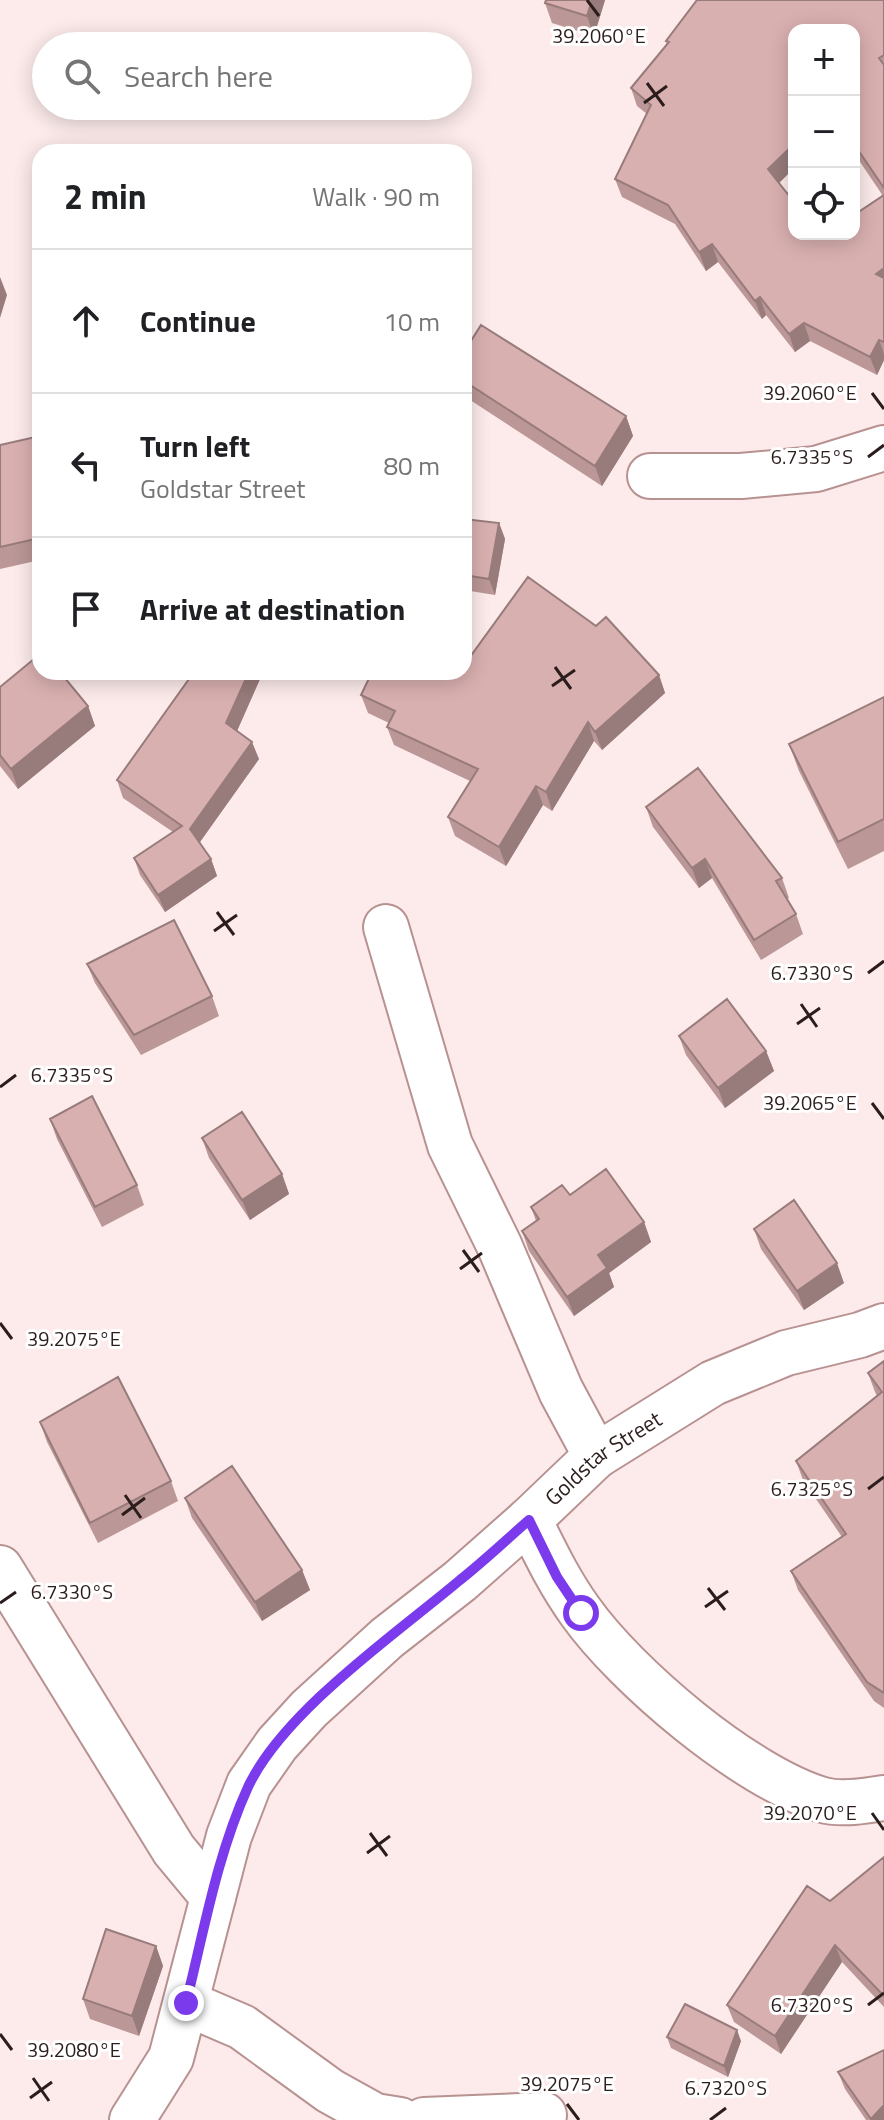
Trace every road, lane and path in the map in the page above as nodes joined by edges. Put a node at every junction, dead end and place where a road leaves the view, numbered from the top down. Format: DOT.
graph roads {
  1 [pos="884,448"];
  2 [pos="650,476"];
  3 [pos="386,927"];
  4 [pos="884,1326"];
  5 [pos="596,1456"];
  6 [pos="529,1520"];
  7 [pos="0,1568"];
  8 [pos="884,1798"];
  9 [pos="213,1897"];
  10 [pos="186,2003"];
  11 [pos="544,2115"];
  12 [pos="132,2120"];
  13 [pos="400,2120"];
  14 [pos="424,2120"];
  1 -- 2 [label="street"];
  3 -- 5 [label="street"];
  4 -- 5 [label="street, Goldstar Street"];
  5 -- 6 [label="street, Goldstar Street"];
  6 -- 8 [label="street"];
  6 -- 9 [label="street, Goldstar Street"];
  7 -- 9 [label="street"];
  9 -- 10 [label="street, Goldstar Street"];
  10 -- 12 [label="street, Goldstar Street"];
  10 -- 13 [label="street"];
  11 -- 14 [label="street"];
}
